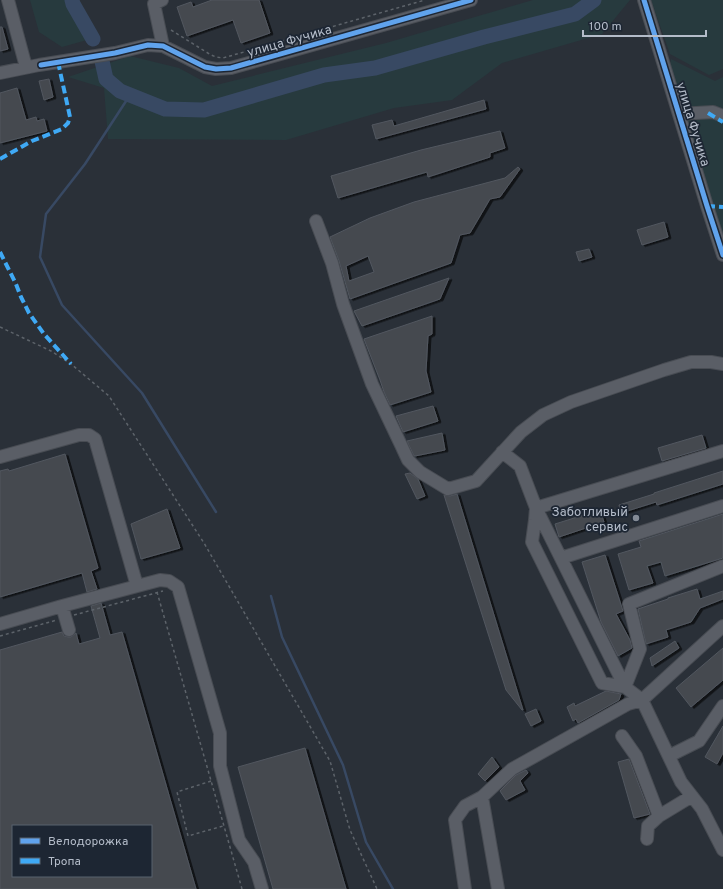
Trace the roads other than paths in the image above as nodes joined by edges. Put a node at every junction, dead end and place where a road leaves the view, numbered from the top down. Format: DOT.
graph roads {
  1 [pos="8,0"];
  2 [pos="472,0"];
  3 [pos="644,0"];
  4 [pos="156,1"];
  5 [pos="162,46"];
  6 [pos="26,67"];
  7 [pos="0,73"];
  8 [pos="679,114"];
  9 [pos="723,116"];
  10 [pos="316,221"];
  11 [pos="723,255"];
  12 [pos="723,364"];
  13 [pos="723,451"];
  14 [pos="502,452"];
  15 [pos="0,457"];
  16 [pos="723,506"];
  17 [pos="536,508"];
  18 [pos="561,558"];
  19 [pos="723,566"];
  20 [pos="137,586"];
  21 [pos="62,606"];
  22 [pos="0,624"];
  23 [pos="723,626"];
  24 [pos="69,630"];
  25 [pos="625,687"];
  26 [pos="642,700"];
  27 [pos="723,706"];
  28 [pos="622,736"];
  29 [pos="669,756"];
  30 [pos="692,796"];
  31 [pos="482,797"];
  32 [pos="659,816"];
  33 [pos="647,839"];
  34 [pos="723,850"];
  35 [pos="262,889"];
  36 [pos="465,889"];
  37 [pos="498,889"];
  1 -- 6 [label="street"];
  2 -- 5 [label="street, улица Фучика"];
  3 -- 8 [label="street, улица Фучика"];
  4 -- 5 [label="street"];
  5 -- 6 [label="street, улица Фучика"];
  6 -- 7 [label="street, улица Фучика"];
  8 -- 9 [label="street"];
  8 -- 11 [label="street, улица Фучика"];
  10 -- 14 [label="street"];
  12 -- 14 [label="street"];
  13 -- 17 [label="street"];
  14 -- 17 [label="street"];
  15 -- 20 [label="street"];
  16 -- 18 [label="street"];
  17 -- 18 [label="street"];
  17 -- 25 [label="street"];
  18 -- 25 [label="street"];
  19 -- 25 [label="street"];
  20 -- 21 [label="street"];
  20 -- 35 [label="street"];
  21 -- 22 [label="street"];
  21 -- 24 [label="street"];
  23 -- 26 [label="street"];
  25 -- 26 [label="street"];
  26 -- 29 [label="street"];
  26 -- 31 [label="street"];
  27 -- 29 [label="street"];
  28 -- 32 [label="street"];
  29 -- 30 [label="street"];
  30 -- 32 [label="street"];
  30 -- 34 [label="street"];
  31 -- 36 [label="street"];
  31 -- 37 [label="street"];
  32 -- 33 [label="street"];
}
